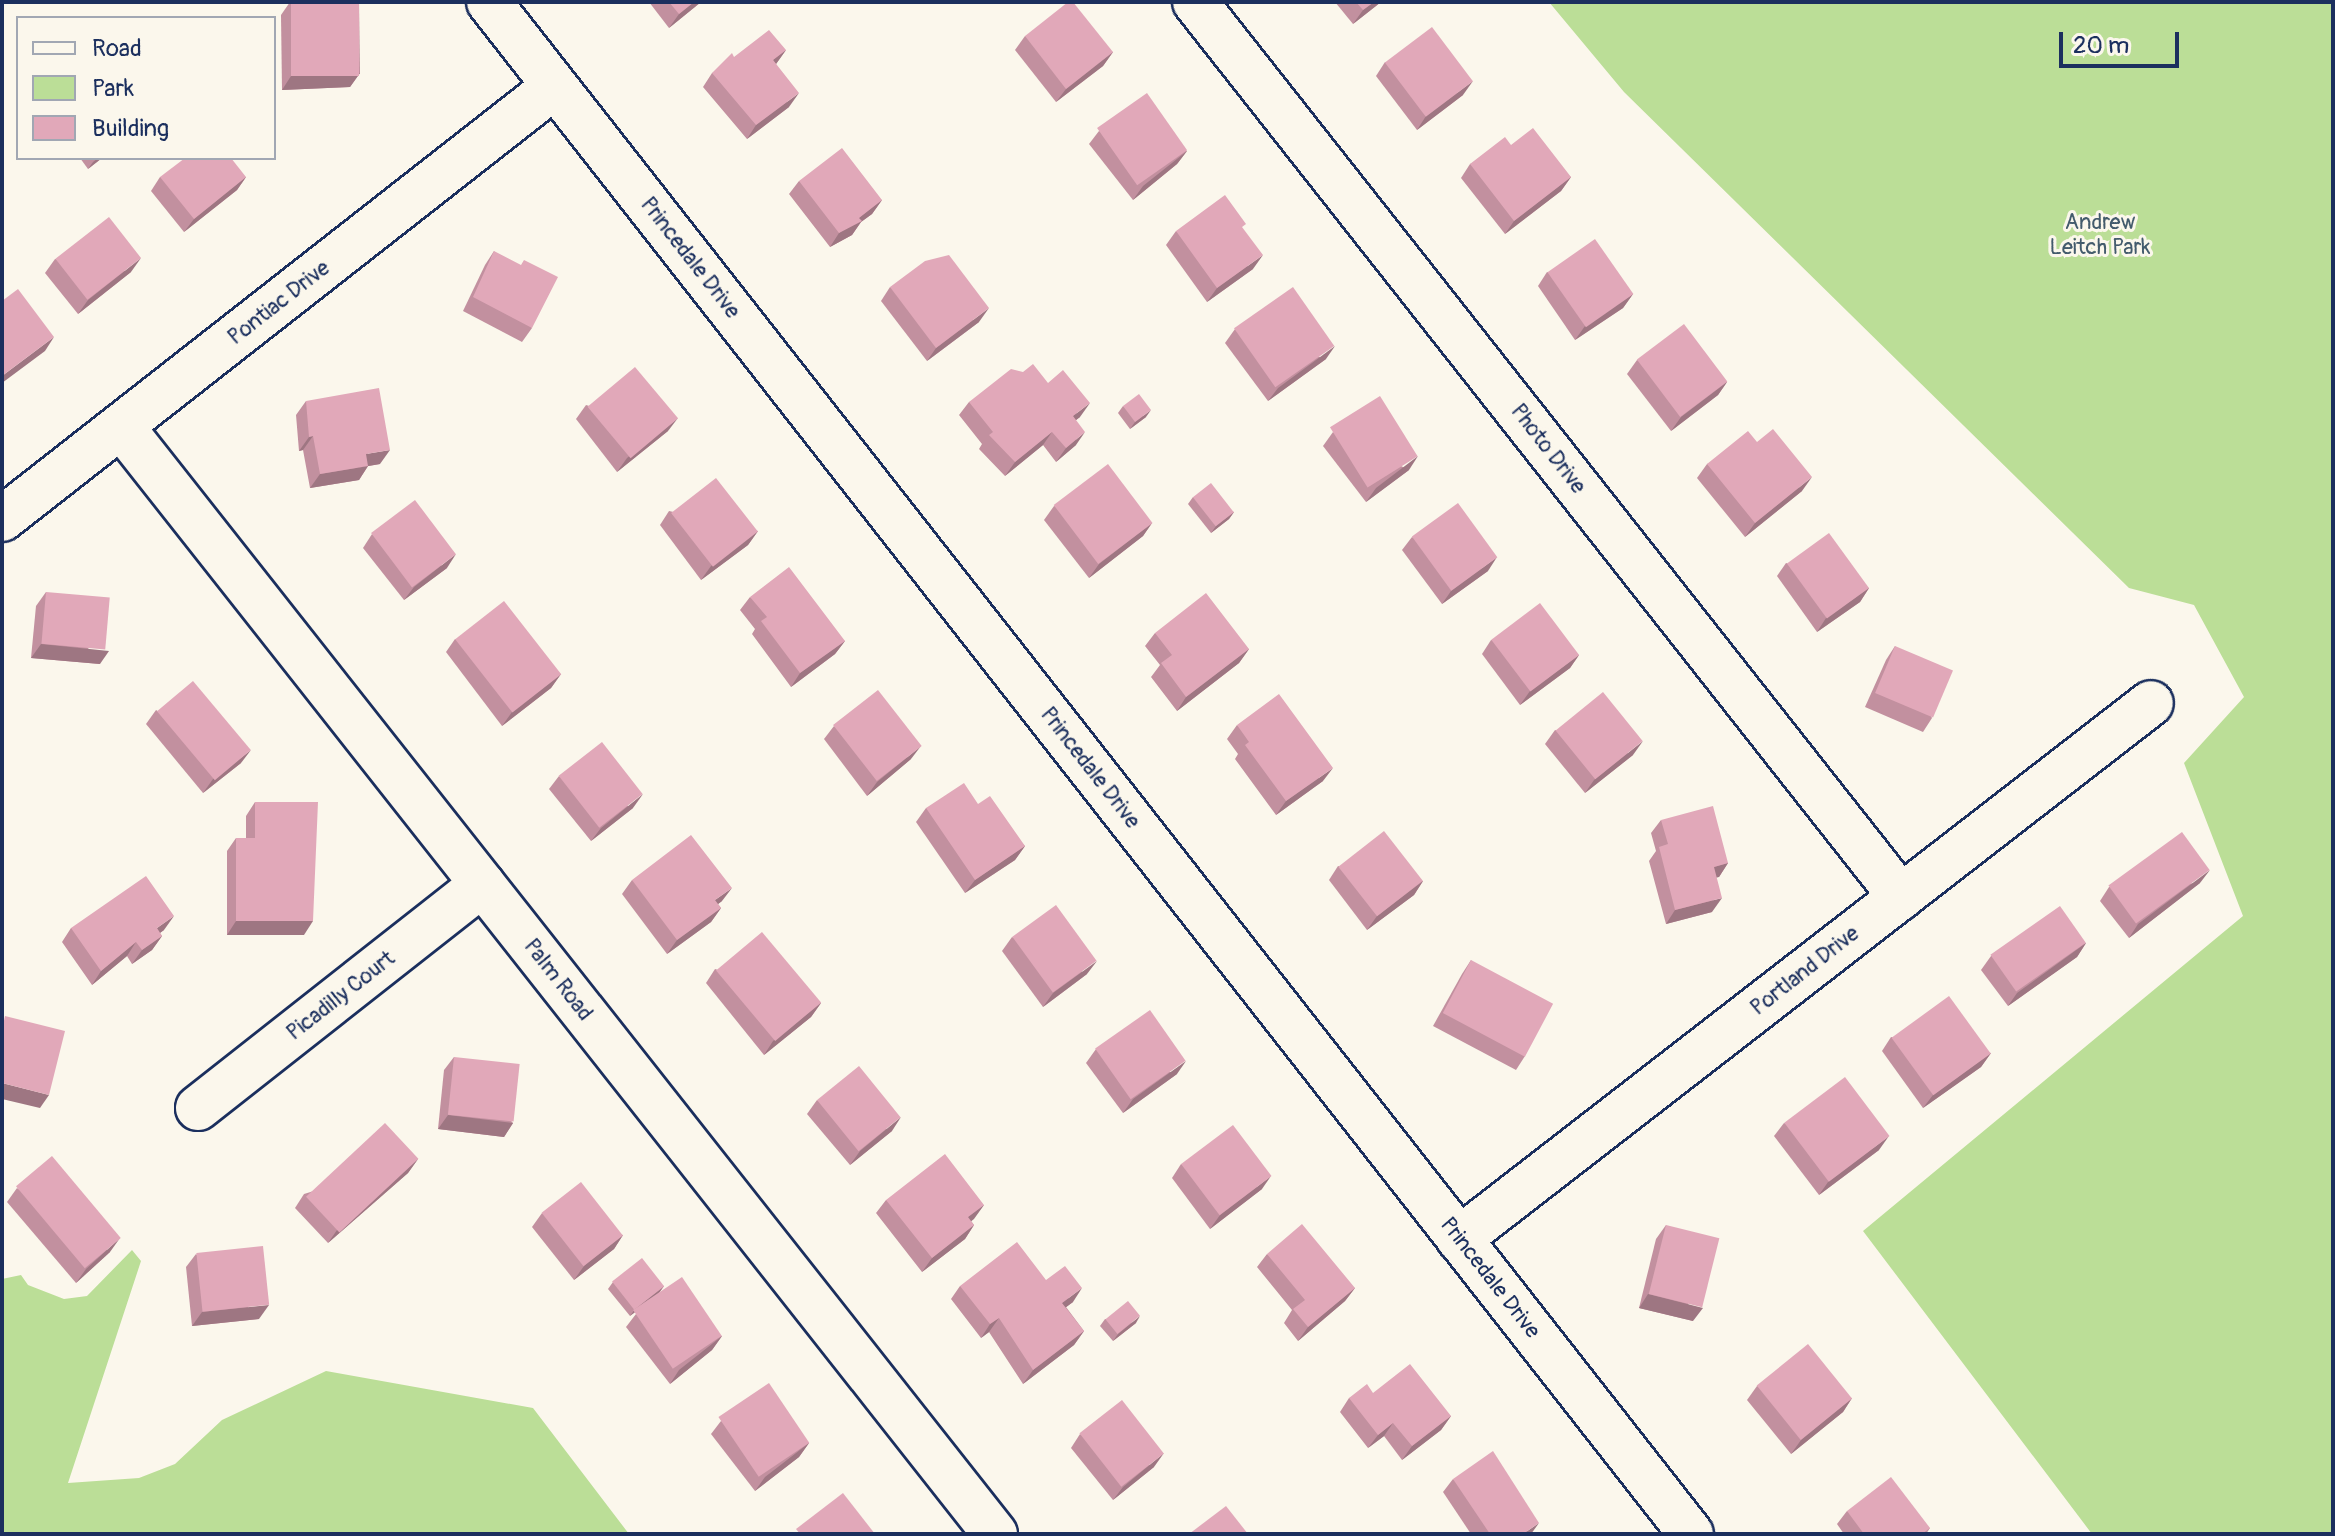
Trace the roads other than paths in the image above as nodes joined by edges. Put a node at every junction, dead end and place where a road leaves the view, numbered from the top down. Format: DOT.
graph roads {
  1 [pos="489,2"];
  2 [pos="1195,2"];
  3 [pos="555,86"];
  4 [pos="121,426"];
  5 [pos="2,519"];
  6 [pos="2151,703"];
  7 [pos="483,884"];
  8 [pos="1901,897"];
  9 [pos="198,1108"];
  10 [pos="1459,1239"];
  11 [pos="995,1534"];
  12 [pos="1691,1534"];
  1 -- 3 [label="street, Princedale Drive"];
  2 -- 8 [label="street, Photo Drive"];
  3 -- 4 [label="street, Pontiac Drive"];
  3 -- 10 [label="street, Princedale Drive"];
  4 -- 5 [label="street, Pontiac Drive"];
  4 -- 7 [label="street, Palm Road"];
  6 -- 8 [label="street, Portland Drive"];
  7 -- 9 [label="street, Picadilly Court"];
  7 -- 11 [label="street, Palm Road"];
  8 -- 10 [label="street, Portland Drive"];
  10 -- 12 [label="street, Princedale Drive"];
}
